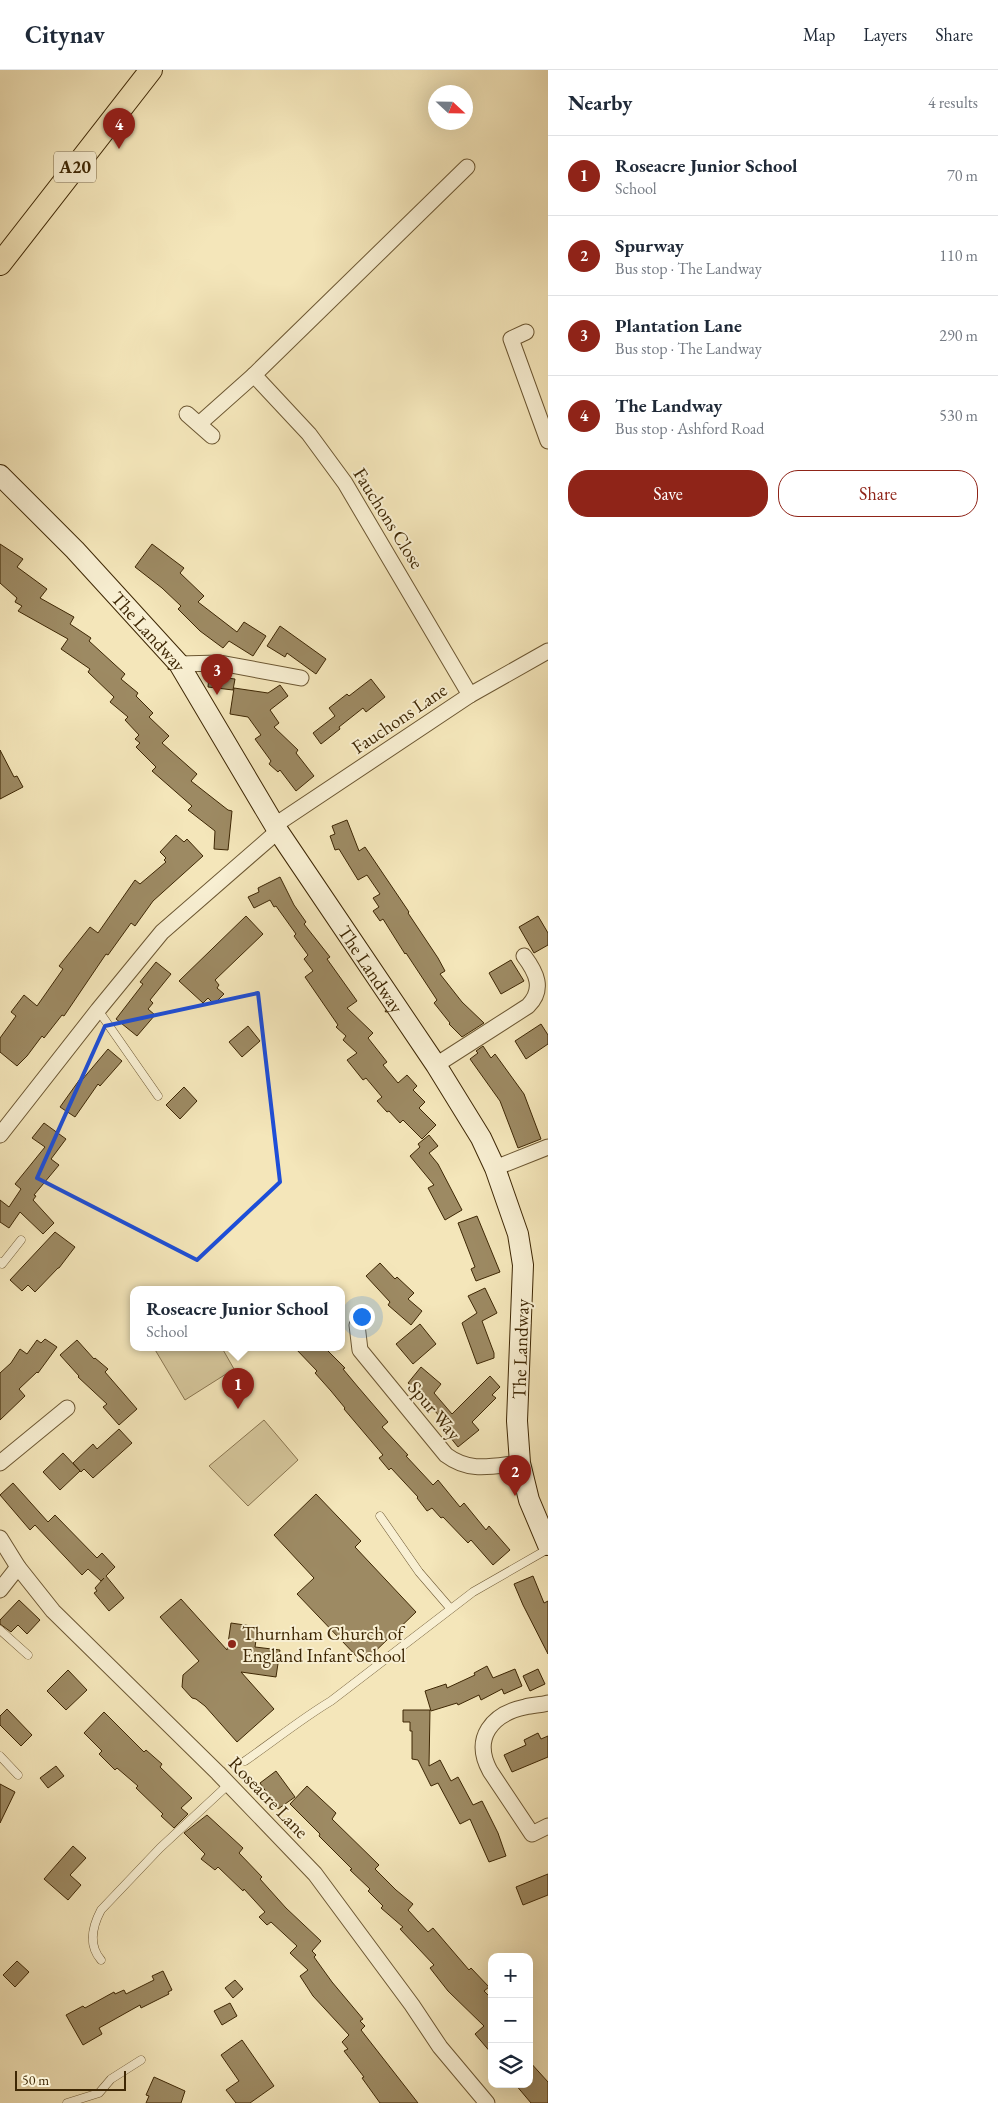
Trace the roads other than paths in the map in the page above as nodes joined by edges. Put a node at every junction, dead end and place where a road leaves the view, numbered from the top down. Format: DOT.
graph roads {
  1 [pos="151,70"];
  2 [pos="468,168"];
  3 [pos="0,264"];
  4 [pos="526,332"];
  5 [pos="254,375"];
  6 [pos="187,414"];
  7 [pos="199,424"];
  8 [pos="212,436"];
  9 [pos="548,441"];
  10 [pos="0,475"];
  11 [pos="548,651"];
  12 [pos="178,664"];
  13 [pos="301,678"];
  14 [pos="470,695"];
  15 [pos="277,828"];
  16 [pos="524,956"];
  17 [pos="98,1010"];
  18 [pos="436,1065"];
  19 [pos="158,1096"];
  20 [pos="0,1135"];
  21 [pos="548,1147"];
  22 [pos="495,1168"];
  23 [pos="21,1240"];
  24 [pos="0,1262"];
  25 [pos="357,1325"];
  26 [pos="67,1408"];
  27 [pos="0,1463"];
  28 [pos="520,1463"];
  29 [pos="380,1516"];
  30 [pos="0,1538"];
  31 [pos="548,1545"];
  32 [pos="548,1549"];
  33 [pos="18,1567"];
  34 [pos="0,1590"];
  35 [pos="450,1608"];
  36 [pos="0,1630"];
  37 [pos="28,1655"];
  38 [pos="548,1703"];
  39 [pos="0,1756"];
  40 [pos="245,1761"];
  41 [pos="18,1775"];
  42 [pos="228,1784"];
  43 [pos="548,1826"];
  44 [pos="101,1960"];
  45 [pos="141,2060"];
  46 [pos="68,2103"];
  47 [pos="487,2103"];
  1 -- 3 [label="main road, A20"];
  2 -- 5 [label="street"];
  4 -- 9 [label="street"];
  5 -- 7 [label="street"];
  5 -- 14 [label="street, Fauchons Close"];
  6 -- 7 [label="street"];
  7 -- 8 [label="street"];
  10 -- 12 [label="street, The Landway"];
  11 -- 14 [label="street, Fauchons Lane"];
  12 -- 13 [label="street"];
  12 -- 15 [label="street, The Landway"];
  14 -- 15 [label="street, Fauchons Lane"];
  15 -- 17 [label="street, Fauchons Lane"];
  15 -- 18 [label="street, The Landway"];
  16 -- 18 [label="street"];
  17 -- 19 [label="lane"];
  17 -- 20 [label="street, Fauchons Lane"];
  18 -- 22 [label="street, The Landway"];
  21 -- 22 [label="street"];
  22 -- 28 [label="street, The Landway"];
  23 -- 24 [label="lane"];
  25 -- 28 [label="street, Spur Way"];
  26 -- 27 [label="street"];
  28 -- 31 [label="street, The Landway"];
  29 -- 35 [label="lane"];
  30 -- 33 [label="street, Roseacre Lane"];
  32 -- 35 [label="lane"];
  33 -- 34 [label="street"];
  33 -- 42 [label="street, Roseacre Lane"];
  35 -- 40 [label="lane"];
  36 -- 37 [label="lane"];
  38 -- 43 [label="street"];
  39 -- 41 [label="lane"];
  42 -- 44 [label="lane"];
  42 -- 47 [label="street, Roseacre Lane"];
  45 -- 46 [label="lane"];
}
